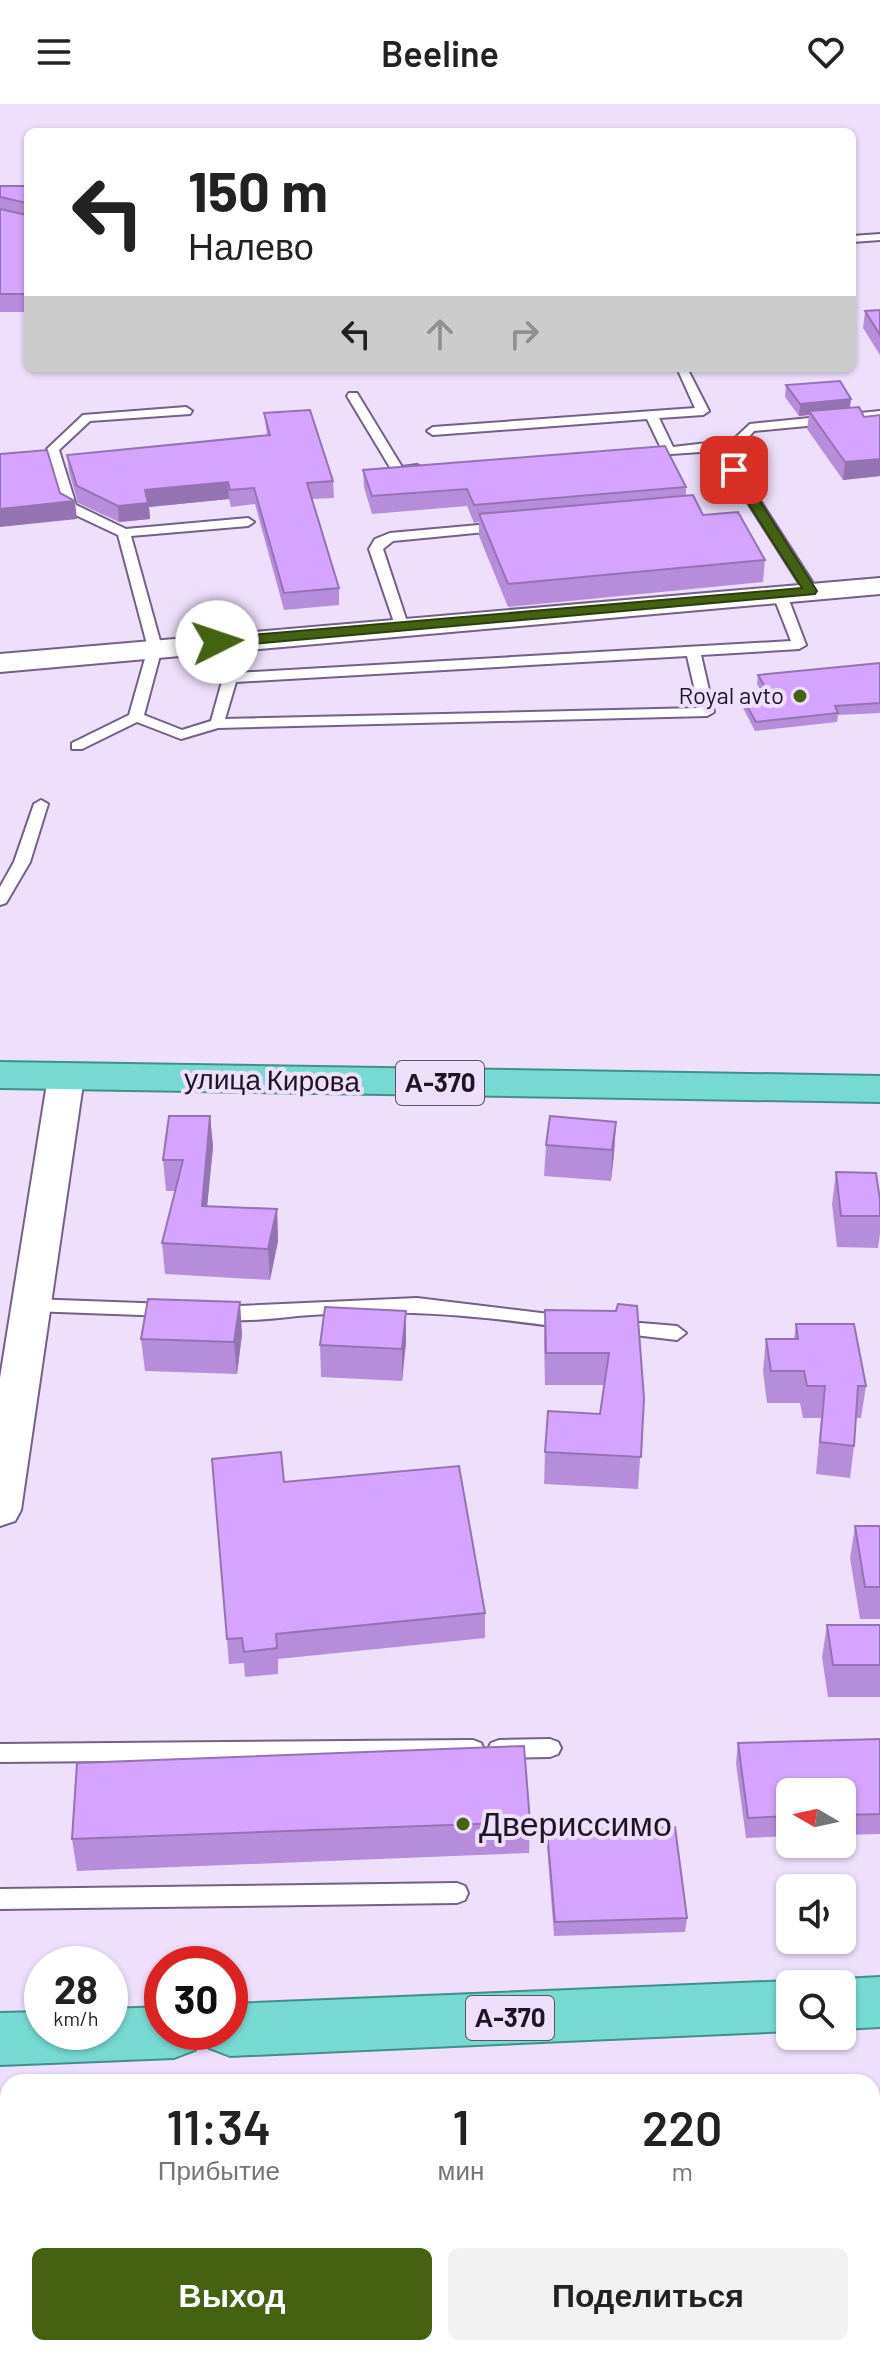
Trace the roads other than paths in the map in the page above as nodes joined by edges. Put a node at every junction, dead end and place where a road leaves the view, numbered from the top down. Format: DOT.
graph roads {
  1 [pos="880,237"];
  2 [pos="856,239"];
  3 [pos="683,372"];
  4 [pos="353,396"];
  5 [pos="186,411"];
  6 [pos="651,415"];
  7 [pos="880,415"];
  8 [pos="433,431"];
  9 [pos="719,447"];
  10 [pos="669,452"];
  11 [pos="624,455"];
  12 [pos="428,469"];
  13 [pos="248,522"];
  14 [pos="517,526"];
  15 [pos="124,533"];
  16 [pos="880,586"];
  17 [pos="811,591"];
  18 [pos="780,595"];
  19 [pos="402,628"];
  20 [pos="217,642"];
  21 [pos="155,648"];
  22 [pos="693,651"];
  23 [pos="0,663"];
  24 [pos="230,678"];
  25 [pos="136,717"];
  26 [pos="217,724"];
  27 [pos="77,746"];
  28 [pos="41,804"];
  29 [pos="0,900"];
  30 [pos="0,1075"];
  31 [pos="66,1077"];
  32 [pos="880,1091"];
  33 [pos="22,1290"];
  34 [pos="677,1333"];
  35 [pos="0,1510"];
  36 [pos="550,1748"];
  37 [pos="0,1753"];
  38 [pos="457,1893"];
  39 [pos="0,1899"];
  40 [pos="880,2002"];
  41 [pos="856,2003"];
  42 [pos="776,2007"];
  43 [pos="248,2029"];
  44 [pos="144,2033"];
  45 [pos="0,2039"];
  1 -- 2 [label="lane"];
  3 -- 6 [label="lane"];
  4 -- 12 [label="lane"];
  5 -- 15 [label="lane"];
  6 -- 8 [label="lane"];
  6 -- 10 [label="lane"];
  7 -- 9 [label="lane"];
  9 -- 10 [label="lane"];
  9 -- 17 [label="lane"];
  10 -- 11 [label="lane"];
  13 -- 15 [label="lane"];
  14 -- 19 [label="lane"];
  15 -- 21 [label="lane"];
  16 -- 17 [label="street"];
  17 -- 18 [label="street"];
  18 -- 19 [label="street"];
  18 -- 22 [label="lane"];
  19 -- 20 [label="street"];
  20 -- 21 [label="street"];
  20 -- 24 [label="lane"];
  21 -- 23 [label="street"];
  21 -- 25 [label="lane"];
  22 -- 24 [label="lane"];
  22 -- 26 [label="lane"];
  24 -- 26 [label="lane"];
  25 -- 26 [label="lane"];
  25 -- 27 [label="lane"];
  28 -- 29 [label="lane"];
  30 -- 31 [label="highway, улица Кирова / А-370"];
  31 -- 32 [label="highway, улица Кирова / А-370"];
  31 -- 33 [label="street"];
  33 -- 34 [label="lane"];
  33 -- 35 [label="street"];
  36 -- 37 [label="lane"];
  38 -- 39 [label="lane"];
  40 -- 41 [label="highway"];
  42 -- 43 [label="highway, А-370"];
  44 -- 45 [label="highway"];
}
